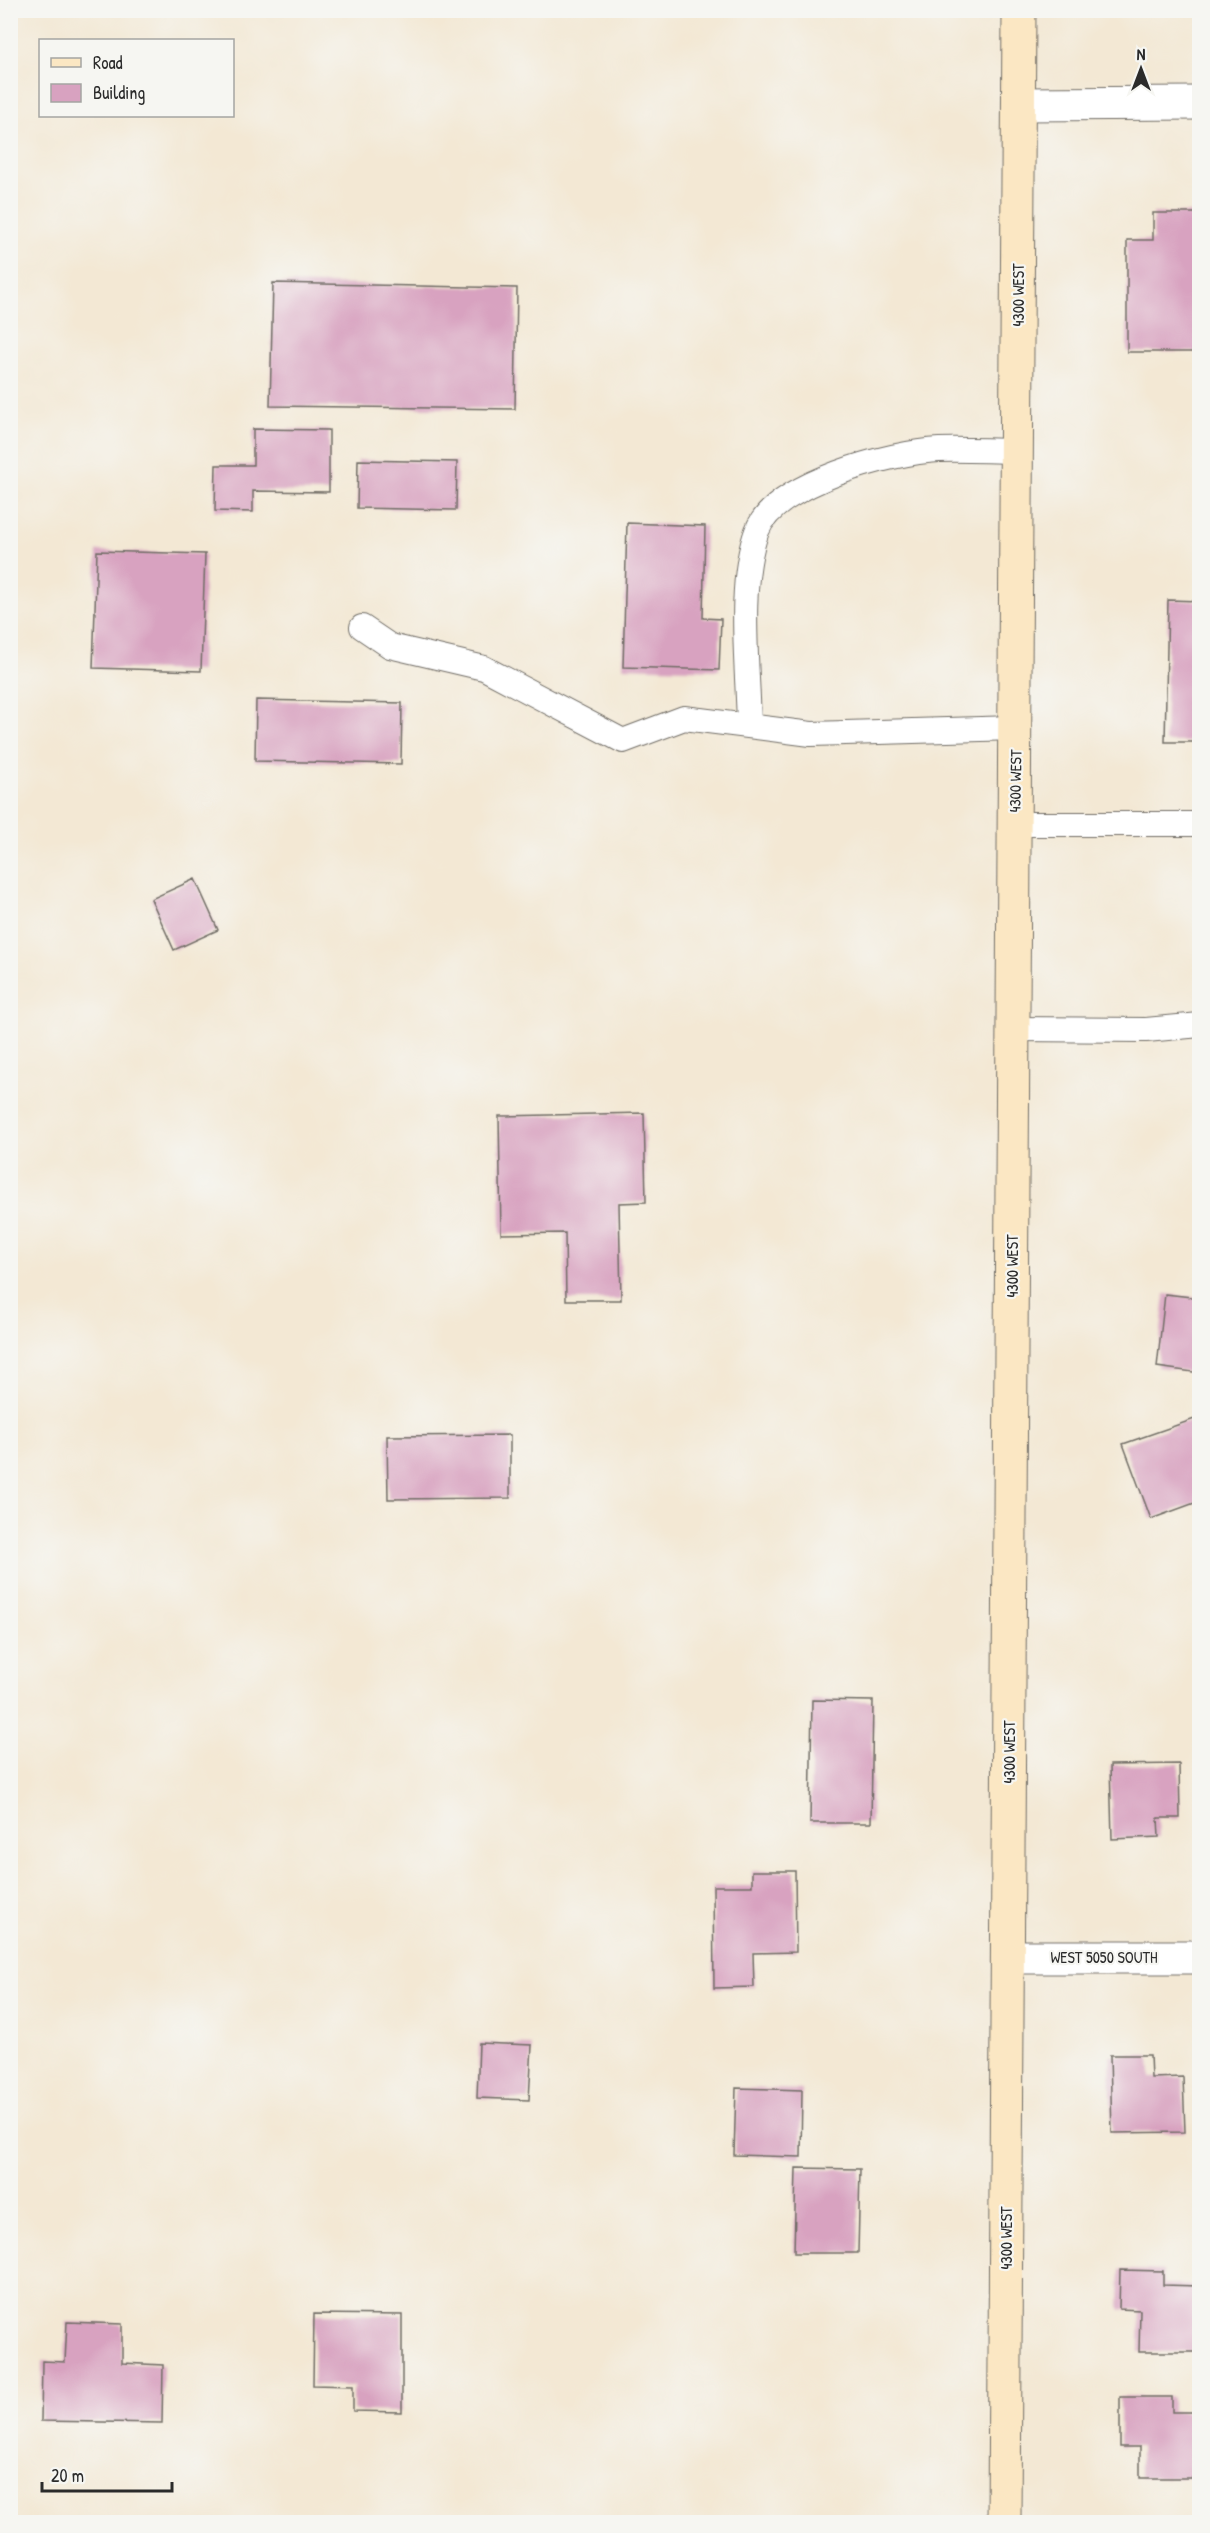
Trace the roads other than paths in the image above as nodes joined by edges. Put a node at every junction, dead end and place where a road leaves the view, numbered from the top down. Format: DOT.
graph roads {
  1 [pos="1019,10"];
  2 [pos="1200,103"];
  3 [pos="1019,104"];
  4 [pos="1017,451"];
  5 [pos="362,627"];
  6 [pos="749,726"];
  7 [pos="1015,728"];
  8 [pos="1014,824"];
  9 [pos="1200,824"];
  10 [pos="1200,1025"];
  11 [pos="1013,1029"];
  12 [pos="1008,1957"];
  13 [pos="1200,1957"];
  14 [pos="1004,2523"];
  1 -- 3 [label="street, 4300 WEST"];
  2 -- 3 [label="street"];
  3 -- 4 [label="street, 4300 WEST"];
  4 -- 6 [label="lane"];
  4 -- 7 [label="street, 4300 WEST"];
  5 -- 6 [label="lane"];
  6 -- 7 [label="lane"];
  7 -- 8 [label="street, 4300 WEST"];
  8 -- 9 [label="lane"];
  8 -- 11 [label="street, 4300 WEST"];
  10 -- 11 [label="lane"];
  11 -- 12 [label="street, 4300 WEST"];
  12 -- 13 [label="street, WEST 5050 SOUTH"];
  12 -- 14 [label="street, 4300 WEST"];
}
